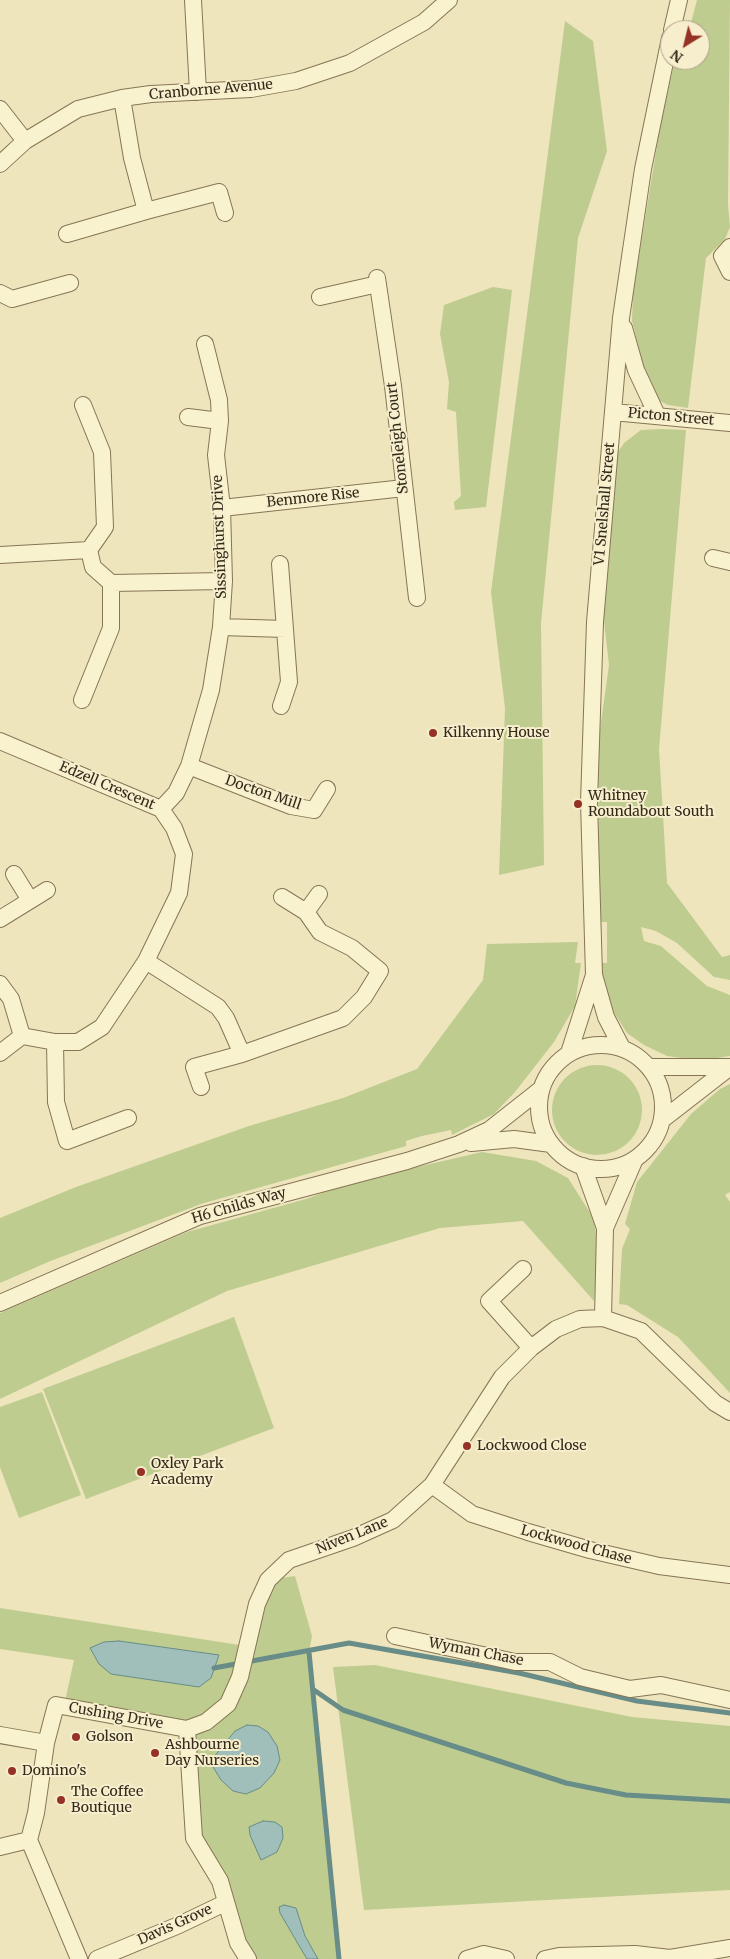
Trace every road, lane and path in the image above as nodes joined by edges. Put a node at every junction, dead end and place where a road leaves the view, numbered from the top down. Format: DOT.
graph roads {
  1 [pos="193,0"];
  2 [pos="449,0"];
  3 [pos="679,0"];
  4 [pos="674,20"];
  5 [pos="663,70"];
  6 [pos="198,92"];
  7 [pos="122,98"];
  8 [pos="0,109"];
  9 [pos="25,141"];
  10 [pos="0,164"];
  11 [pos="146,211"];
  12 [pos="225,213"];
  13 [pos="67,234"];
  14 [pos="730,246"];
  15 [pos="730,272"];
  16 [pos="70,283"];
  17 [pos="0,293"];
  18 [pos="320,297"];
  19 [pos="621,318"];
  20 [pos="205,344"];
  21 [pos="83,405"];
  22 [pos="612,412"];
  23 [pos="657,416"];
  24 [pos="188,417"];
  25 [pos="220,421"];
  26 [pos="730,423"];
  27 [pos="404,488"];
  28 [pos="222,508"];
  29 [pos="89,550"];
  30 [pos="0,555"];
  31 [pos="713,558"];
  32 [pos="730,562"];
  33 [pos="280,564"];
  34 [pos="224,581"];
  35 [pos="111,584"];
  36 [pos="417,598"];
  37 [pos="221,627"];
  38 [pos="285,629"];
  39 [pos="82,700"];
  40 [pos="281,706"];
  41 [pos="0,741"];
  42 [pos="189,766"];
  43 [pos="327,790"];
  44 [pos="160,809"];
  45 [pos="14,874"];
  46 [pos="47,890"];
  47 [pos="319,894"];
  48 [pos="282,898"];
  49 [pos="30,900"];
  50 [pos="306,912"];
  51 [pos="0,918"];
  52 [pos="146,961"];
  53 [pos="594,975"];
  54 [pos="0,984"];
  55 [pos="22,1036"];
  56 [pos="54,1042"];
  57 [pos="622,1048"];
  58 [pos="0,1053"];
  59 [pos="569,1053"];
  60 [pos="242,1054"];
  61 [pos="649,1067"];
  62 [pos="201,1087"];
  63 [pos="541,1089"];
  64 [pos="128,1118"];
  65 [pos="662,1120"];
  66 [pos="459,1144"];
  67 [pos="551,1144"];
  68 [pos="635,1159"];
  69 [pos="583,1166"];
  70 [pos="605,1228"];
  71 [pos="524,1269"];
  72 [pos="0,1303"];
  73 [pos="603,1318"];
  74 [pos="531,1348"];
  75 [pos="730,1412"];
  76 [pos="432,1485"];
  77 [pos="730,1575"];
  78 [pos="395,1636"];
  79 [pos="730,1700"];
  80 [pos="186,1729"];
  81 [pos="0,1735"];
  82 [pos="46,1743"];
  83 [pos="29,1840"];
  84 [pos="0,1847"];
  85 [pos="225,1902"];
  86 [pos="730,1948"];
  87 [pos="79,1959"];
  88 [pos="97,1959"];
  89 [pos="248,1959"];
  90 [pos="467,1959"];
  91 [pos="506,1959"];
  92 [pos="545,1959"];
  1 -- 6 [label="street"];
  2 -- 6 [label="street, Cranborne Avenue"];
  3 -- 4 [label="street"];
  5 -- 19 [label="street, V1 Snelshall Street"];
  6 -- 7 [label="street, Cranborne Avenue"];
  7 -- 9 [label="street, Cranborne Avenue"];
  7 -- 11 [label="street"];
  8 -- 9 [label="street"];
  9 -- 10 [label="street, Cranborne Avenue"];
  11 -- 12 [label="street"];
  11 -- 13 [label="street"];
  14 -- 15 [label="street"];
  16 -- 17 [label="street"];
  18 -- 27 [label="street, Stoneleigh Court"];
  19 -- 22 [label="street, V1 Snelshall Street"];
  19 -- 23 [label="street"];
  20 -- 25 [label="street, Sissinghurst Drive"];
  21 -- 29 [label="street"];
  22 -- 23 [label="street, Picton Street"];
  22 -- 53 [label="street, V1 Snelshall Street"];
  23 -- 26 [label="street, Picton Street"];
  24 -- 25 [label="street"];
  25 -- 28 [label="street, Sissinghurst Drive"];
  27 -- 28 [label="street, Benmore Rise"];
  27 -- 36 [label="street, Stoneleigh Court"];
  28 -- 34 [label="street, Sissinghurst Drive"];
  29 -- 30 [label="street"];
  29 -- 35 [label="street"];
  31 -- 32 [label="street"];
  33 -- 38 [label="street"];
  34 -- 35 [label="street"];
  34 -- 37 [label="street, Sissinghurst Drive"];
  35 -- 39 [label="street"];
  37 -- 38 [label="street"];
  37 -- 42 [label="street, Sissinghurst Drive"];
  38 -- 40 [label="street"];
  41 -- 44 [label="street, Edzell Crescent"];
  42 -- 43 [label="street, Docton Mill"];
  42 -- 44 [label="street, Sissinghurst Drive"];
  44 -- 52 [label="street, Edzell Crescent"];
  45 -- 49 [label="street"];
  46 -- 49 [label="street"];
  47 -- 50 [label="street"];
  48 -- 50 [label="street"];
  49 -- 51 [label="street"];
  50 -- 60 [label="street"];
  52 -- 56 [label="street, Edzell Crescent"];
  52 -- 60 [label="street"];
  53 -- 57 [label="street, V1 Snelshall Street"];
  53 -- 59 [label="street, V1 Snelshall Street"];
  54 -- 55 [label="street"];
  55 -- 56 [label="street, Edzell Crescent"];
  55 -- 58 [label="street"];
  56 -- 64 [label="street"];
  57 -- 59 [label="street"];
  57 -- 61 [label="street"];
  59 -- 63 [label="street"];
  60 -- 62 [label="street"];
  61 -- 65 [label="street"];
  61 -- 65 [label="street"];
  63 -- 66 [label="street, H6 Childs Way"];
  63 -- 67 [label="street"];
  65 -- 68 [label="street"];
  66 -- 67 [label="street, H6 Childs Way"];
  66 -- 72 [label="street, H6 Childs Way"];
  67 -- 69 [label="street"];
  68 -- 69 [label="street"];
  68 -- 70 [label="street"];
  69 -- 70 [label="street"];
  70 -- 73 [label="street"];
  71 -- 74 [label="street"];
  73 -- 74 [label="street, Niven Lane"];
  73 -- 75 [label="street"];
  74 -- 76 [label="street, Niven Lane"];
  76 -- 77 [label="street, Lockwood Chase"];
  76 -- 80 [label="street, Niven Lane"];
  78 -- 79 [label="street, Wyman Chase"];
  80 -- 82 [label="street, Cushing Drive"];
  80 -- 85 [label="street"];
  81 -- 82 [label="street"];
  82 -- 83 [label="street"];
  83 -- 84 [label="street"];
  83 -- 87 [label="street"];
  85 -- 88 [label="street, Davis Grove"];
  85 -- 89 [label="street"];
  86 -- 92 [label="street"];
  90 -- 91 [label="street"];
}
